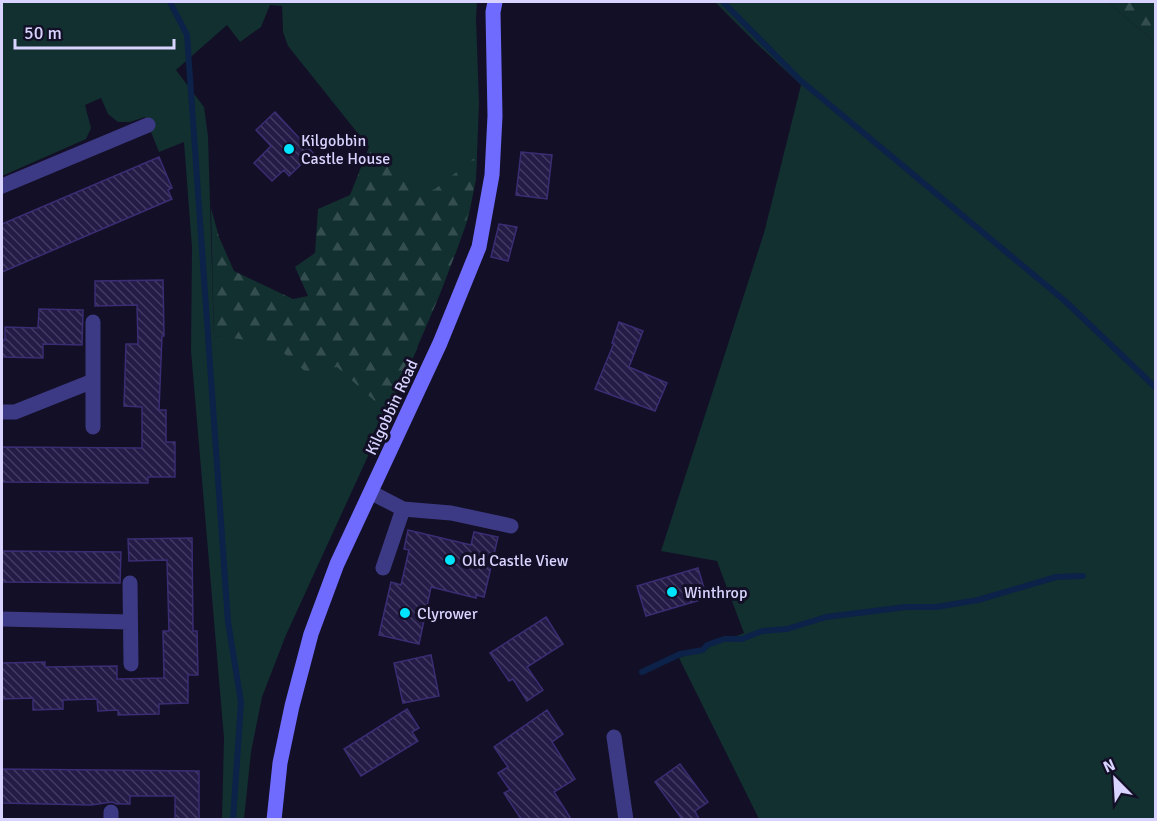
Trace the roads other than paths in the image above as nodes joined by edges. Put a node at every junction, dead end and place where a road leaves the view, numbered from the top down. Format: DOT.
graph roads {
  1 [pos="495,2"];
  2 [pos="148,125"];
  3 [pos="2,186"];
  4 [pos="93,322"];
  5 [pos="93,381"];
  6 [pos="2,412"];
  7 [pos="93,428"];
  8 [pos="372,492"];
  9 [pos="403,509"];
  10 [pos="511,526"];
  11 [pos="383,568"];
  12 [pos="130,583"];
  13 [pos="2,619"];
  14 [pos="130,622"];
  15 [pos="131,664"];
  16 [pos="614,737"];
  17 [pos="274,819"];
  18 [pos="626,819"];
  1 -- 8 [label="street, Kilgobbin Road"];
  2 -- 3 [label="street"];
  4 -- 5 [label="street"];
  5 -- 6 [label="street"];
  5 -- 7 [label="street"];
  8 -- 9 [label="street"];
  8 -- 17 [label="street, Kilgobbin Road"];
  9 -- 10 [label="street"];
  9 -- 11 [label="street"];
  12 -- 14 [label="street"];
  13 -- 14 [label="street"];
  14 -- 15 [label="street"];
  16 -- 18 [label="street"];
}
